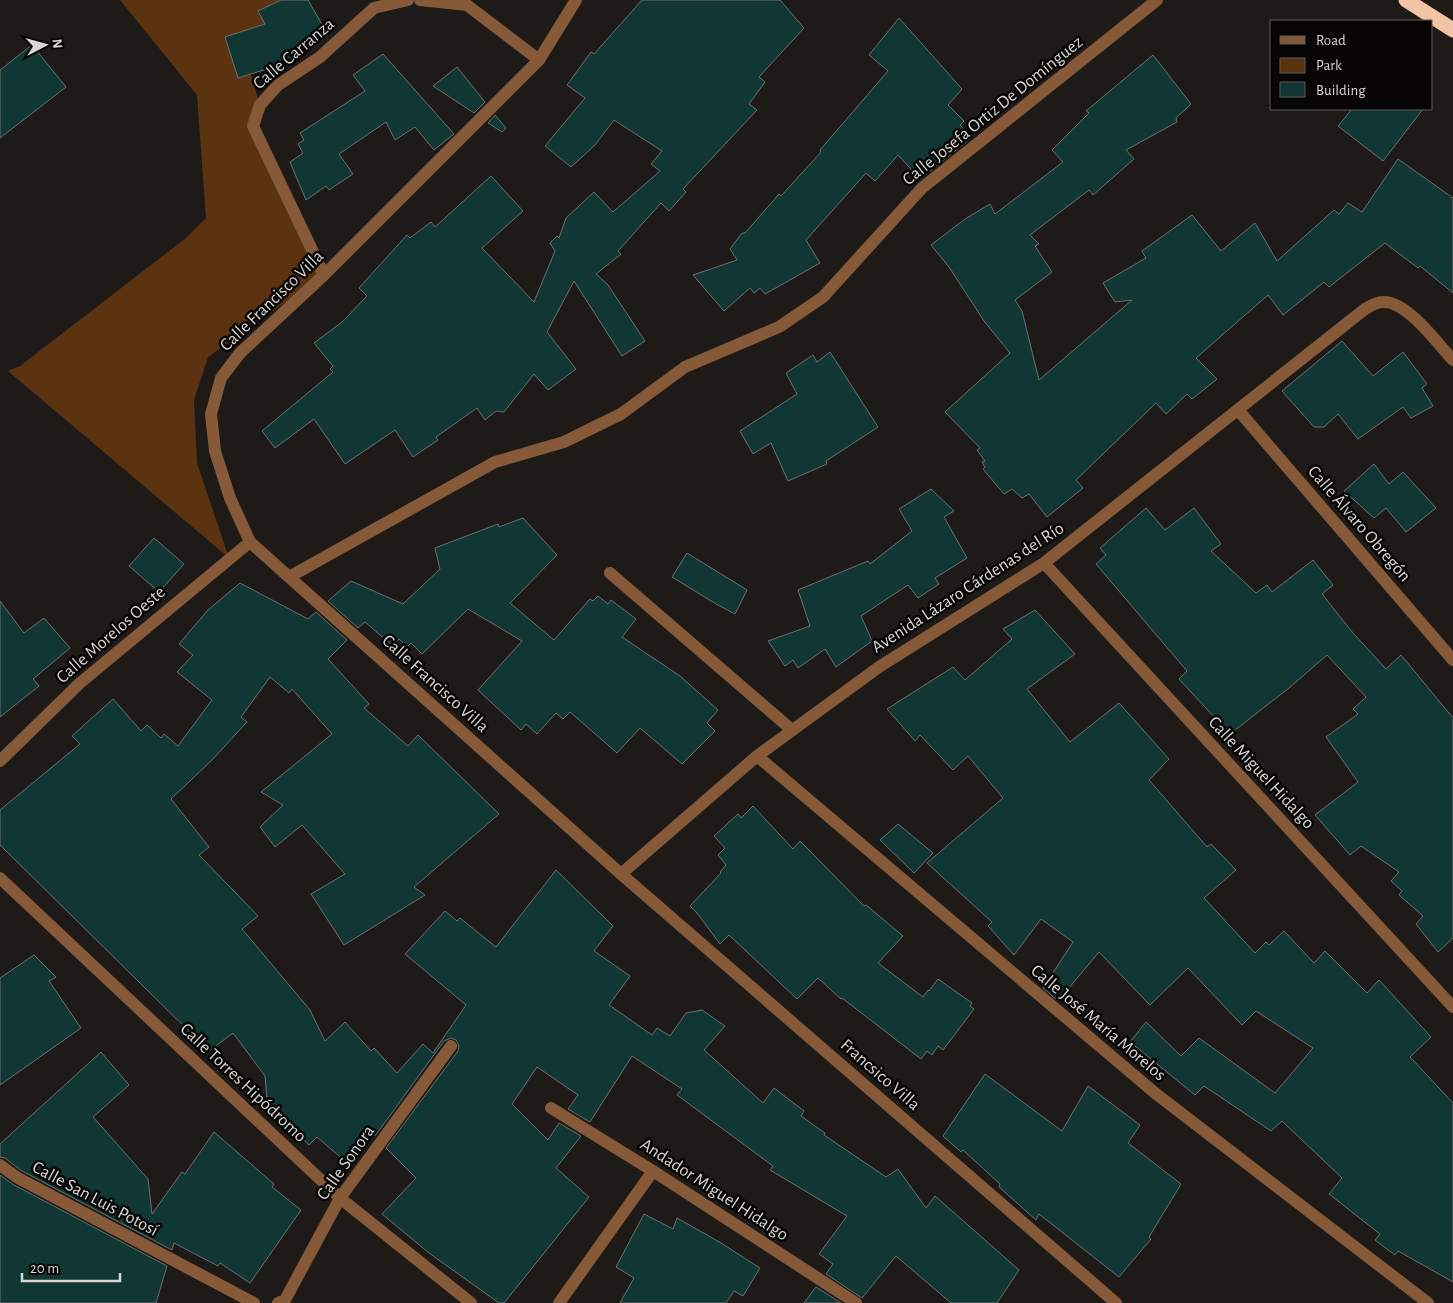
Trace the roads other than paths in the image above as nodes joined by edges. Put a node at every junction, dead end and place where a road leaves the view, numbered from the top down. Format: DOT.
graph roads {
  1 [pos="408,0"];
  2 [pos="420,0"];
  3 [pos="576,0"];
  4 [pos="1157,0"];
  5 [pos="1406,0"];
  6 [pos="1453,30"];
  7 [pos="539,60"];
  8 [pos="324,276"];
  9 [pos="1453,360"];
  10 [pos="1238,410"];
  11 [pos="250,542"];
  12 [pos="1044,563"];
  13 [pos="610,574"];
  14 [pos="289,577"];
  15 [pos="1453,660"];
  16 [pos="792,730"];
  17 [pos="757,756"];
  18 [pos="0,761"];
  19 [pos="621,874"];
  20 [pos="3,886"];
  21 [pos="1453,1007"];
  22 [pos="451,1046"];
  23 [pos="551,1108"];
  24 [pos="0,1165"];
  25 [pos="653,1170"];
  26 [pos="340,1198"];
  27 [pos="254,1303"];
  28 [pos="278,1303"];
  29 [pos="471,1303"];
  30 [pos="559,1303"];
  31 [pos="856,1303"];
  32 [pos="1116,1303"];
  33 [pos="1428,1303"];
  1 -- 8 [label="street, Calle Carranza"];
  2 -- 7 [label="street"];
  3 -- 7 [label="street, Calle Francisco Villa"];
  4 -- 14 [label="street, Calle Josefa Ortiz De Domínguez"];
  5 -- 6 [label="highway"];
  7 -- 8 [label="street, Calle Francisco Villa"];
  8 -- 11 [label="street, Calle Francisco Villa"];
  9 -- 10 [label="street, Avenida Lázaro Cárdenas del Río"];
  10 -- 12 [label="street, Avenida Lázaro Cárdenas del Río"];
  10 -- 15 [label="street, Calle Álvaro Obregón"];
  11 -- 14 [label="street, Calle Francisco Villa"];
  11 -- 18 [label="street, Calle Morelos Oeste"];
  12 -- 16 [label="street, Avenida Lázaro Cárdenas del Río"];
  12 -- 21 [label="street, Calle Miguel Hidalgo"];
  13 -- 16 [label="street"];
  14 -- 19 [label="street, Calle Francisco Villa"];
  16 -- 17 [label="street, Avenida Lázaro Cárdenas del Río"];
  17 -- 19 [label="street, Avenida Lázaro Cárdenas del Río"];
  17 -- 33 [label="street, Calle José María Morelos"];
  19 -- 32 [label="street, Francsico Villa"];
  20 -- 26 [label="street, Calle Torres Hipódromo"];
  22 -- 26 [label="street, Calle Sonora"];
  23 -- 25 [label="street, Andador Miguel Hidalgo"];
  24 -- 27 [label="street, Calle San Luis Potosí"];
  25 -- 30 [label="street"];
  25 -- 31 [label="street, Andador Miguel Hidalgo"];
  26 -- 28 [label="street, Calle Sonora"];
  26 -- 29 [label="street, Calle Torres Hipódromo"];
}
